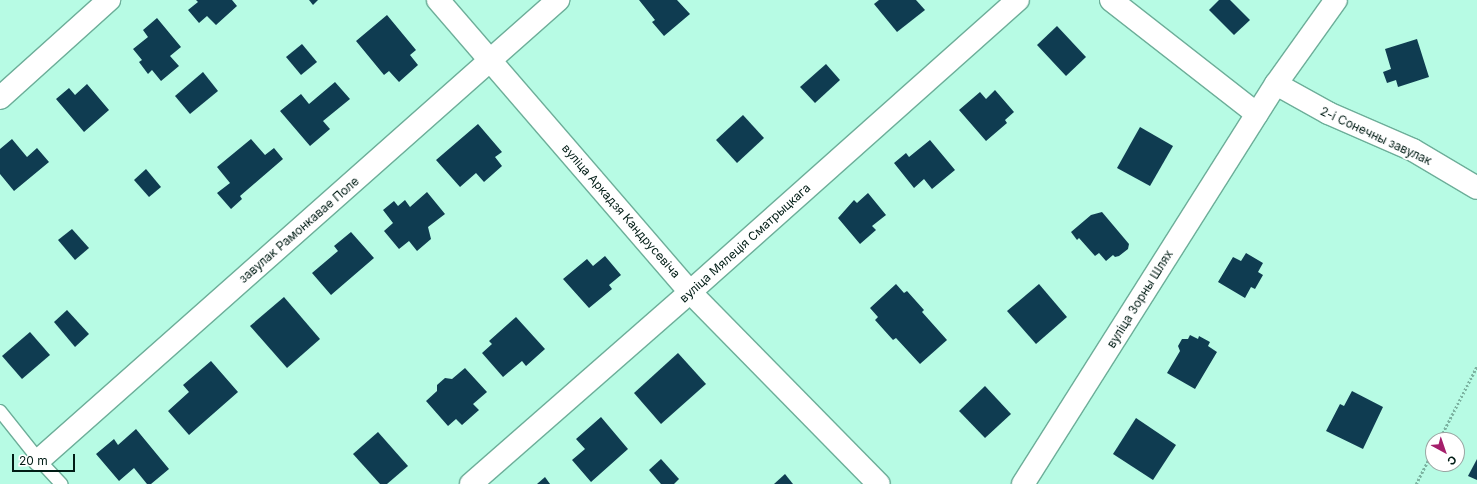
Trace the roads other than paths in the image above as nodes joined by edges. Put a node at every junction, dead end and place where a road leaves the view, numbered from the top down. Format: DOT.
graph roads {
  1 [pos="109,0"];
  2 [pos="438,0"];
  3 [pos="558,0"];
  4 [pos="1018,0"];
  5 [pos="1111,0"];
  6 [pos="1336,0"];
  7 [pos="490,61"];
  8 [pos="1276,84"];
  9 [pos="0,98"];
  10 [pos="1257,114"];
  11 [pos="1477,188"];
  12 [pos="690,292"];
  13 [pos="0,411"];
  14 [pos="39,460"];
  15 [pos="61,484"];
  16 [pos="471,484"];
  17 [pos="879,484"];
  18 [pos="1023,484"];
  1 -- 9 [label="street"];
  2 -- 7 [label="street, вуліца Аркадзя Кандрусевіча"];
  3 -- 7 [label="street, завулак Рамонкавае Поле"];
  4 -- 12 [label="street, вуліца Мялеція Сматрыцкага"];
  5 -- 10 [label="street"];
  6 -- 8 [label="street, вуліца Зорны Шлях"];
  7 -- 12 [label="street, вуліца Аркадзя Кандрусевіча"];
  7 -- 14 [label="street, завулак Рамонкавае Поле"];
  8 -- 10 [label="street, вуліца Зорны Шлях"];
  8 -- 11 [label="street, 2-і Сонечны завулак"];
  10 -- 18 [label="street, вуліца Зорны Шлях"];
  12 -- 16 [label="street, вуліца Мялеція Сматрыцкага"];
  12 -- 17 [label="street, вуліца Аркадзя Кандрусевіча"];
  13 -- 14 [label="lane"];
  14 -- 15 [label="lane"];
}
